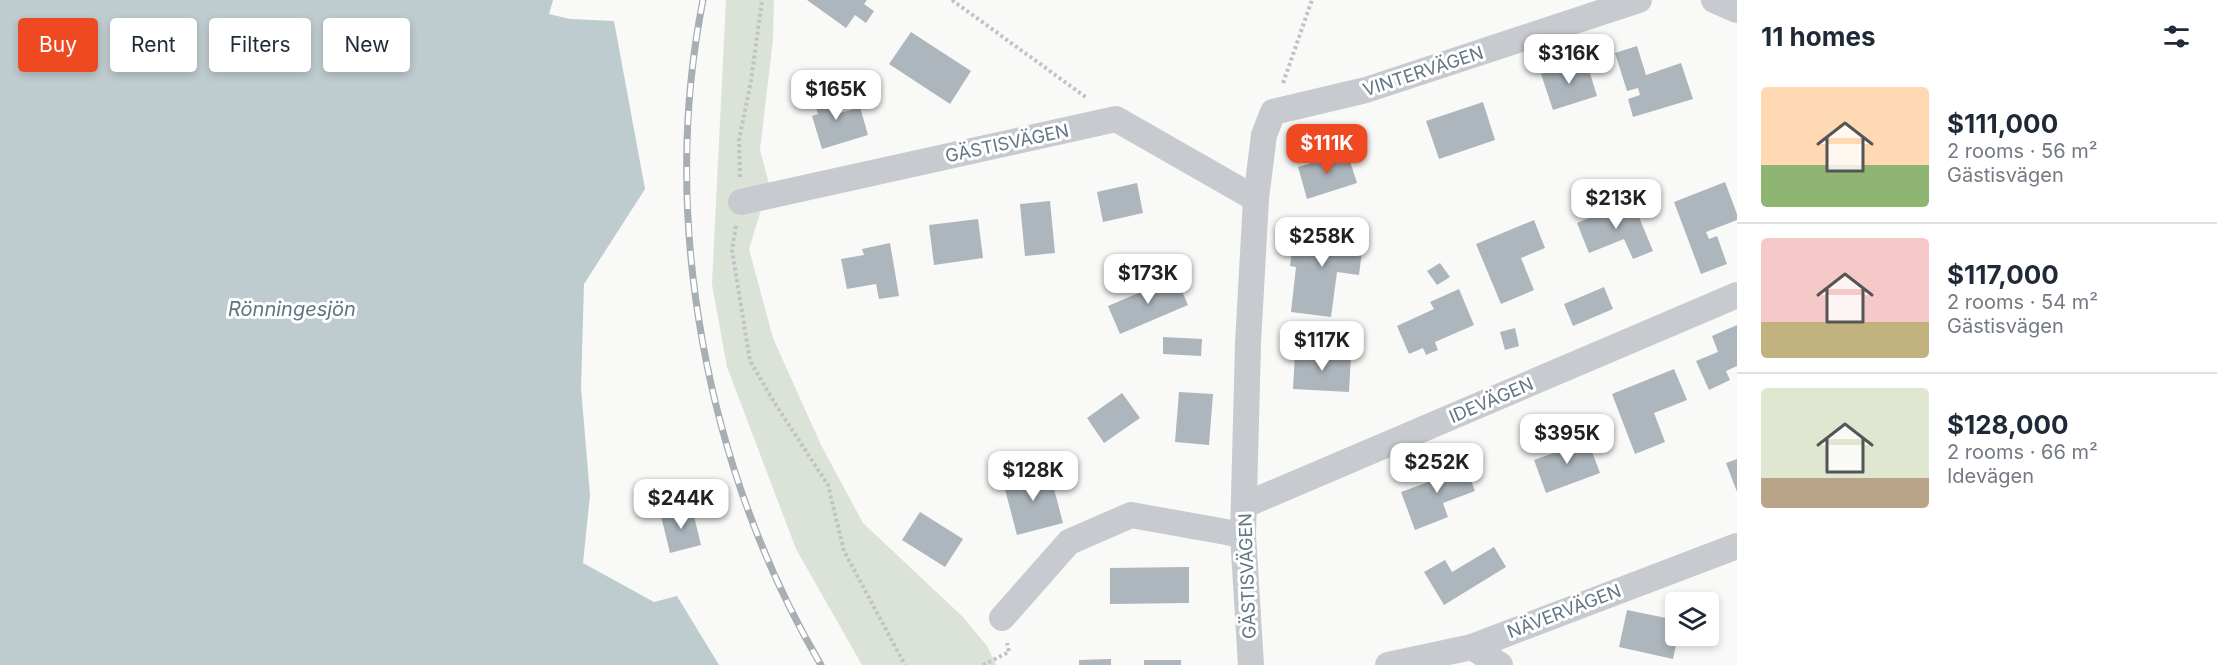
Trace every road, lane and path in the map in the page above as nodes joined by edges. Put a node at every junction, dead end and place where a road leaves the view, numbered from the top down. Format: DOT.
graph roads {
  1 [pos="762,0"];
  2 [pos="952,0"];
  3 [pos="1312,0"];
  4 [pos="1639,0"];
  5 [pos="1714,0"];
  6 [pos="1737,10"];
  7 [pos="1273,112"];
  8 [pos="1116,119"];
  9 [pos="1256,199"];
  10 [pos="741,202"];
  11 [pos="1737,295"];
  12 [pos="1245,504"];
  13 [pos="1243,535"];
  14 [pos="1737,546"];
  15 [pos="1002,618"];
  16 [pos="1472,647"];
  17 [pos="905,665"];
  18 [pos="1251,665"];
  19 [pos="1388,665"];
  20 [pos="1500,665"];
  1 -- 10 [label="path"];
  2 -- 8 [label="path"];
  3 -- 7 [label="path"];
  4 -- 7 [label="street, VINTERVÄGEN"];
  5 -- 6 [label="street"];
  7 -- 9 [label="street, GÄSTISVÄGEN"];
  8 -- 9 [label="street"];
  8 -- 10 [label="street, GÄSTISVÄGEN"];
  9 -- 12 [label="street, GÄSTISVÄGEN"];
  10 -- 17 [label="path"];
  11 -- 12 [label="street, IDEVÄGEN"];
  12 -- 13 [label="street, GÄSTISVÄGEN"];
  13 -- 15 [label="street"];
  13 -- 18 [label="street, GÄSTISVÄGEN"];
  14 -- 16 [label="street, NÄVERVÄGEN"];
  16 -- 19 [label="street, NÄVERVÄGEN"];
  16 -- 20 [label="street"];
}
